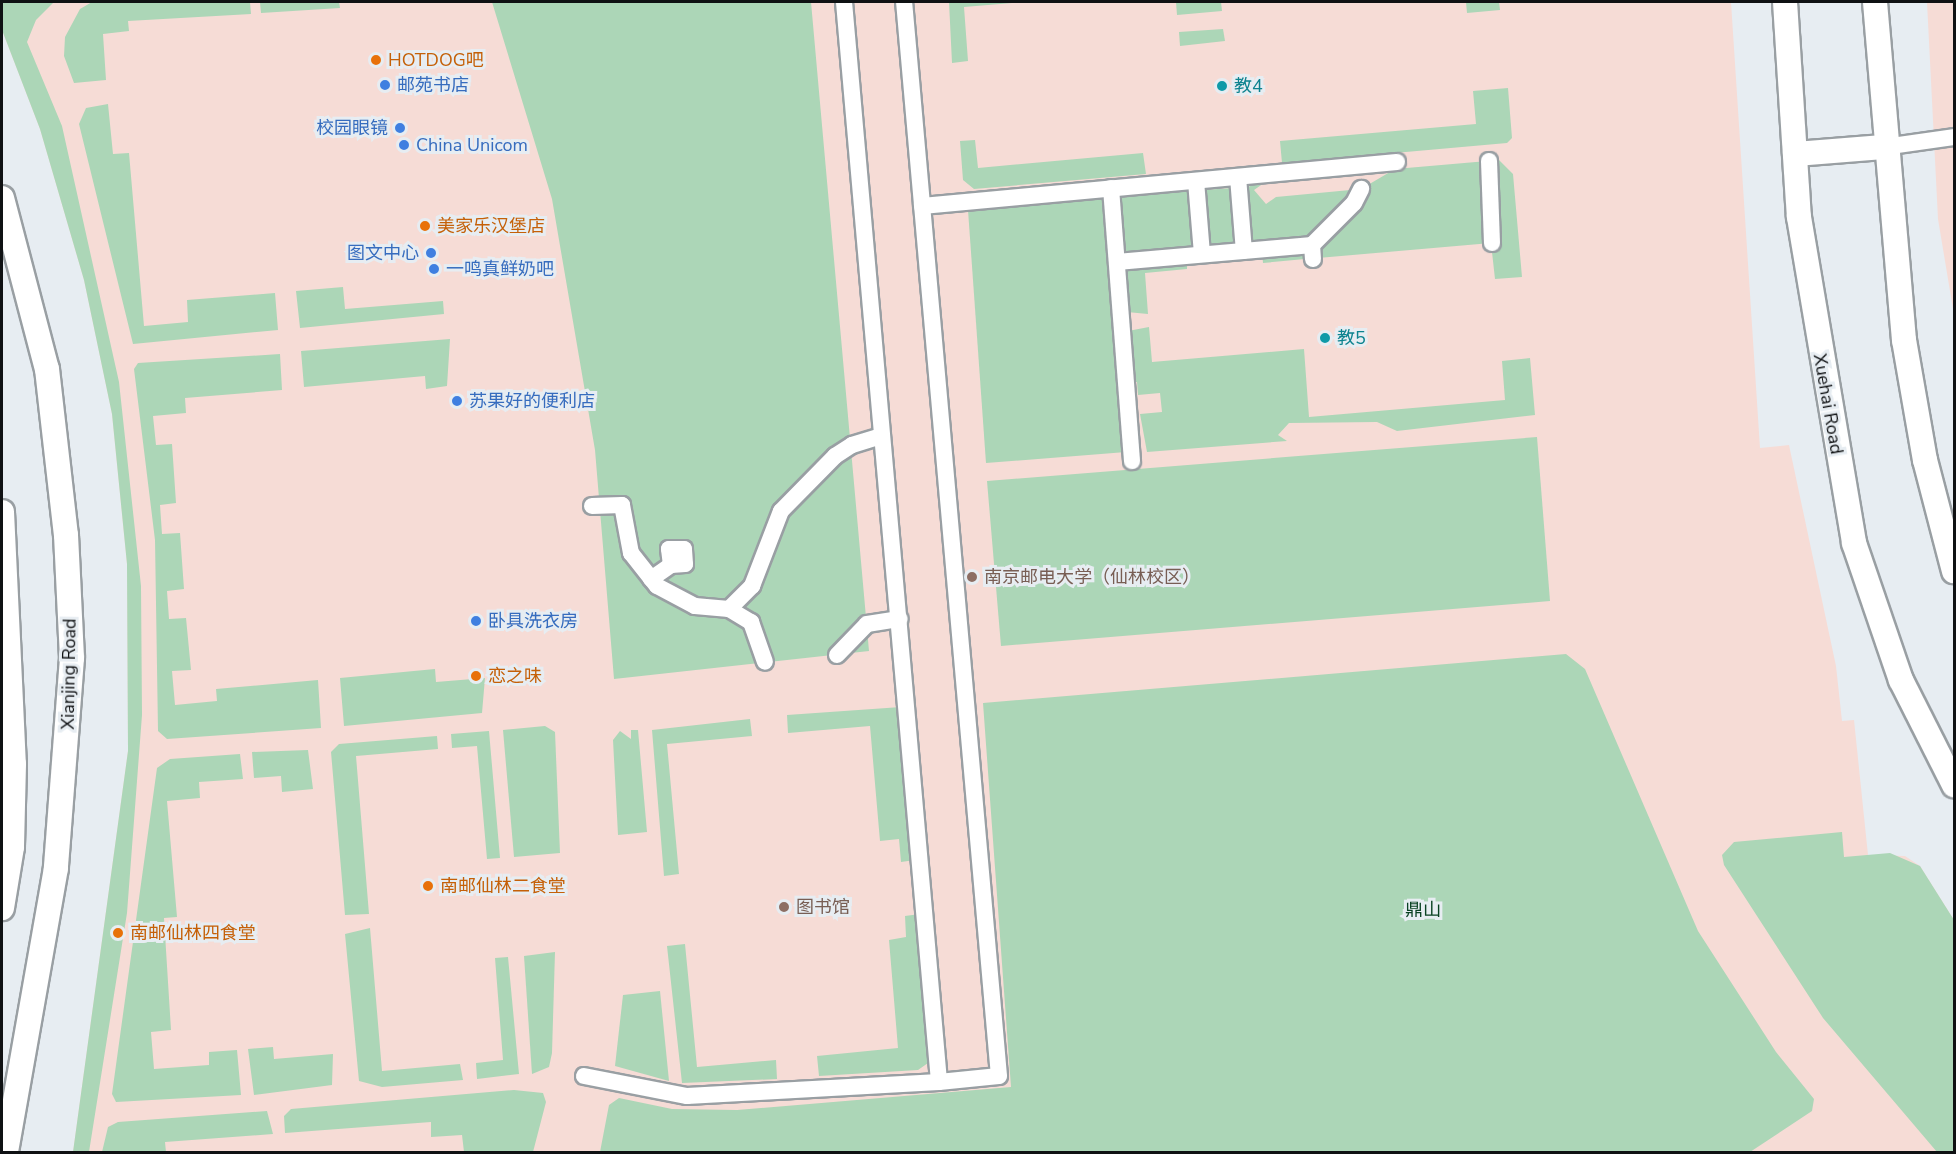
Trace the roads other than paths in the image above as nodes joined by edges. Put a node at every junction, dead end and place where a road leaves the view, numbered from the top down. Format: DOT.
graph roads {
  1 [pos="844,2"];
  2 [pos="904,2"];
  3 [pos="1785,2"];
  4 [pos="1875,2"];
  5 [pos="1954,137"];
  6 [pos="1884,147"];
  7 [pos="1795,154"];
  8 [pos="1489,161"];
  9 [pos="1397,162"];
  10 [pos="1238,177"];
  11 [pos="1196,181"];
  12 [pos="1111,188"];
  13 [pos="1361,189"];
  14 [pos="2,198"];
  15 [pos="922,206"];
  16 [pos="1492,243"];
  17 [pos="1244,251"];
  18 [pos="1202,254"];
  19 [pos="1117,261"];
  20 [pos="882,436"];
  21 [pos="1132,461"];
  22 [pos="592,506"];
  23 [pos="2,512"];
  24 [pos="671,565"];
  25 [pos="1954,572"];
  26 [pos="651,579"];
  27 [pos="729,609"];
  28 [pos="900,619"];
  29 [pos="837,655"];
  30 [pos="765,662"];
  31 [pos="1952,776"];
  32 [pos="2,908"];
  33 [pos="584,1076"];
  34 [pos="939,1082"];
  35 [pos="6,1152"];
  1 -- 20 [label="street"];
  2 -- 15 [label="street"];
  3 -- 7 [label="main road, Xuehai Road"];
  4 -- 6 [label="main road"];
  5 -- 6 [label="street"];
  6 -- 7 [label="main road"];
  6 -- 25 [label="main road"];
  7 -- 31 [label="main road, Xuehai Road"];
  8 -- 16 [label="street"];
  9 -- 10 [label="street"];
  10 -- 11 [label="street"];
  10 -- 17 [label="street"];
  11 -- 12 [label="street"];
  11 -- 18 [label="street"];
  12 -- 15 [label="street"];
  12 -- 19 [label="street"];
  13 -- 17 [label="street"];
  14 -- 35 [label="main road, Xianjing Road"];
  15 -- 34 [label="street"];
  17 -- 18 [label="street"];
  18 -- 19 [label="street"];
  19 -- 21 [label="street"];
  20 -- 27 [label="street"];
  20 -- 28 [label="street"];
  22 -- 26 [label="street"];
  23 -- 32 [label="main road"];
  24 -- 26 [label="street"];
  26 -- 27 [label="street"];
  27 -- 30 [label="street"];
  28 -- 29 [label="street"];
  28 -- 34 [label="street"];
  33 -- 34 [label="street"];
}
